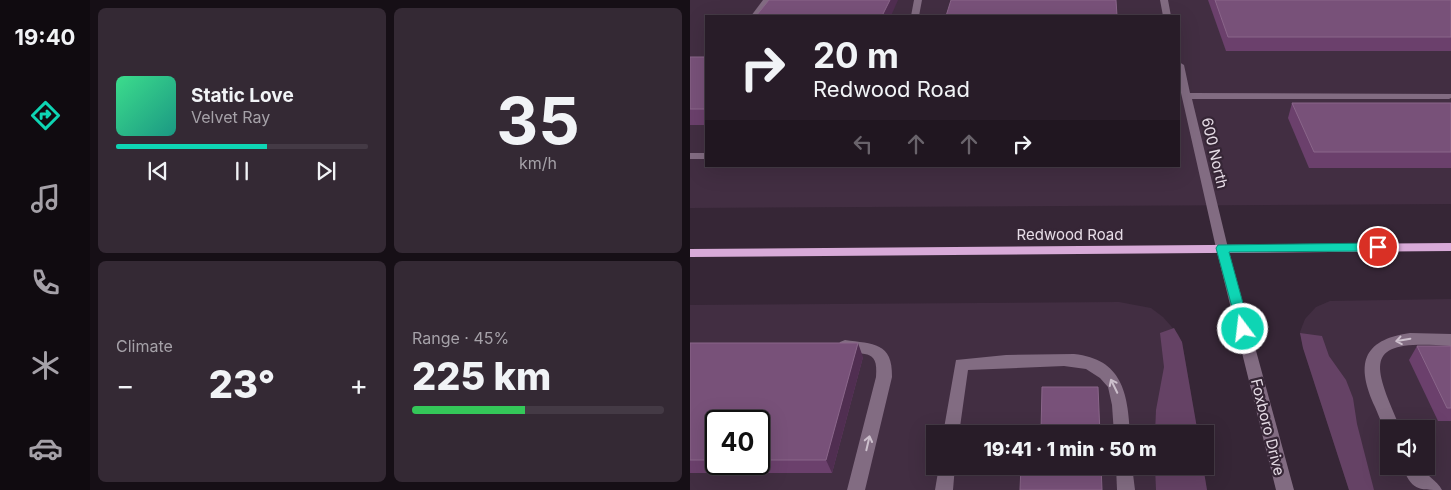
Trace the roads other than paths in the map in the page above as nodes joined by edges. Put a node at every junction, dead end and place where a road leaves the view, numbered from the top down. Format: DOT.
graph roads {
  1 [pos="767,0"];
  2 [pos="918,0"];
  3 [pos="1164,0"];
  4 [pos="756,15"];
  5 [pos="915,15"];
  6 [pos="1167,15"];
  7 [pos="1180,78"];
  8 [pos="1186,96"];
  9 [pos="1449,96"];
  10 [pos="690,156"];
  11 [pos="705,156"];
  12 [pos="1451,247"];
  13 [pos="1222,248"];
  14 [pos="690,253"];
  15 [pos="1451,340"];
  16 [pos="833,346"];
  17 [pos="1389,420"];
  18 [pos="953,425"];
  19 [pos="1121,425"];
  20 [pos="946,475"];
  21 [pos="1125,475"];
  22 [pos="1416,475"];
  23 [pos="856,490"];
  24 [pos="944,490"];
  25 [pos="1126,490"];
  26 [pos="1285,490"];
  27 [pos="1433,490"];
  1 -- 4 [label="street"];
  2 -- 5 [label="street"];
  3 -- 6 [label="street"];
  7 -- 8 [label="street, 600 North"];
  8 -- 9 [label="street"];
  8 -- 13 [label="street, 600 North"];
  10 -- 11 [label="street"];
  12 -- 13 [label="main road, Redwood Road"];
  13 -- 14 [label="main road, Redwood Road"];
  13 -- 26 [label="street, Foxboro Drive"];
  15 -- 17 [label="street, one-way"];
  23 -- 16 [label="street, one-way"];
  19 -- 18 [label="street, one-way"];
  20 -- 24 [label="street"];
  21 -- 25 [label="street"];
  22 -- 27 [label="street"];
}
